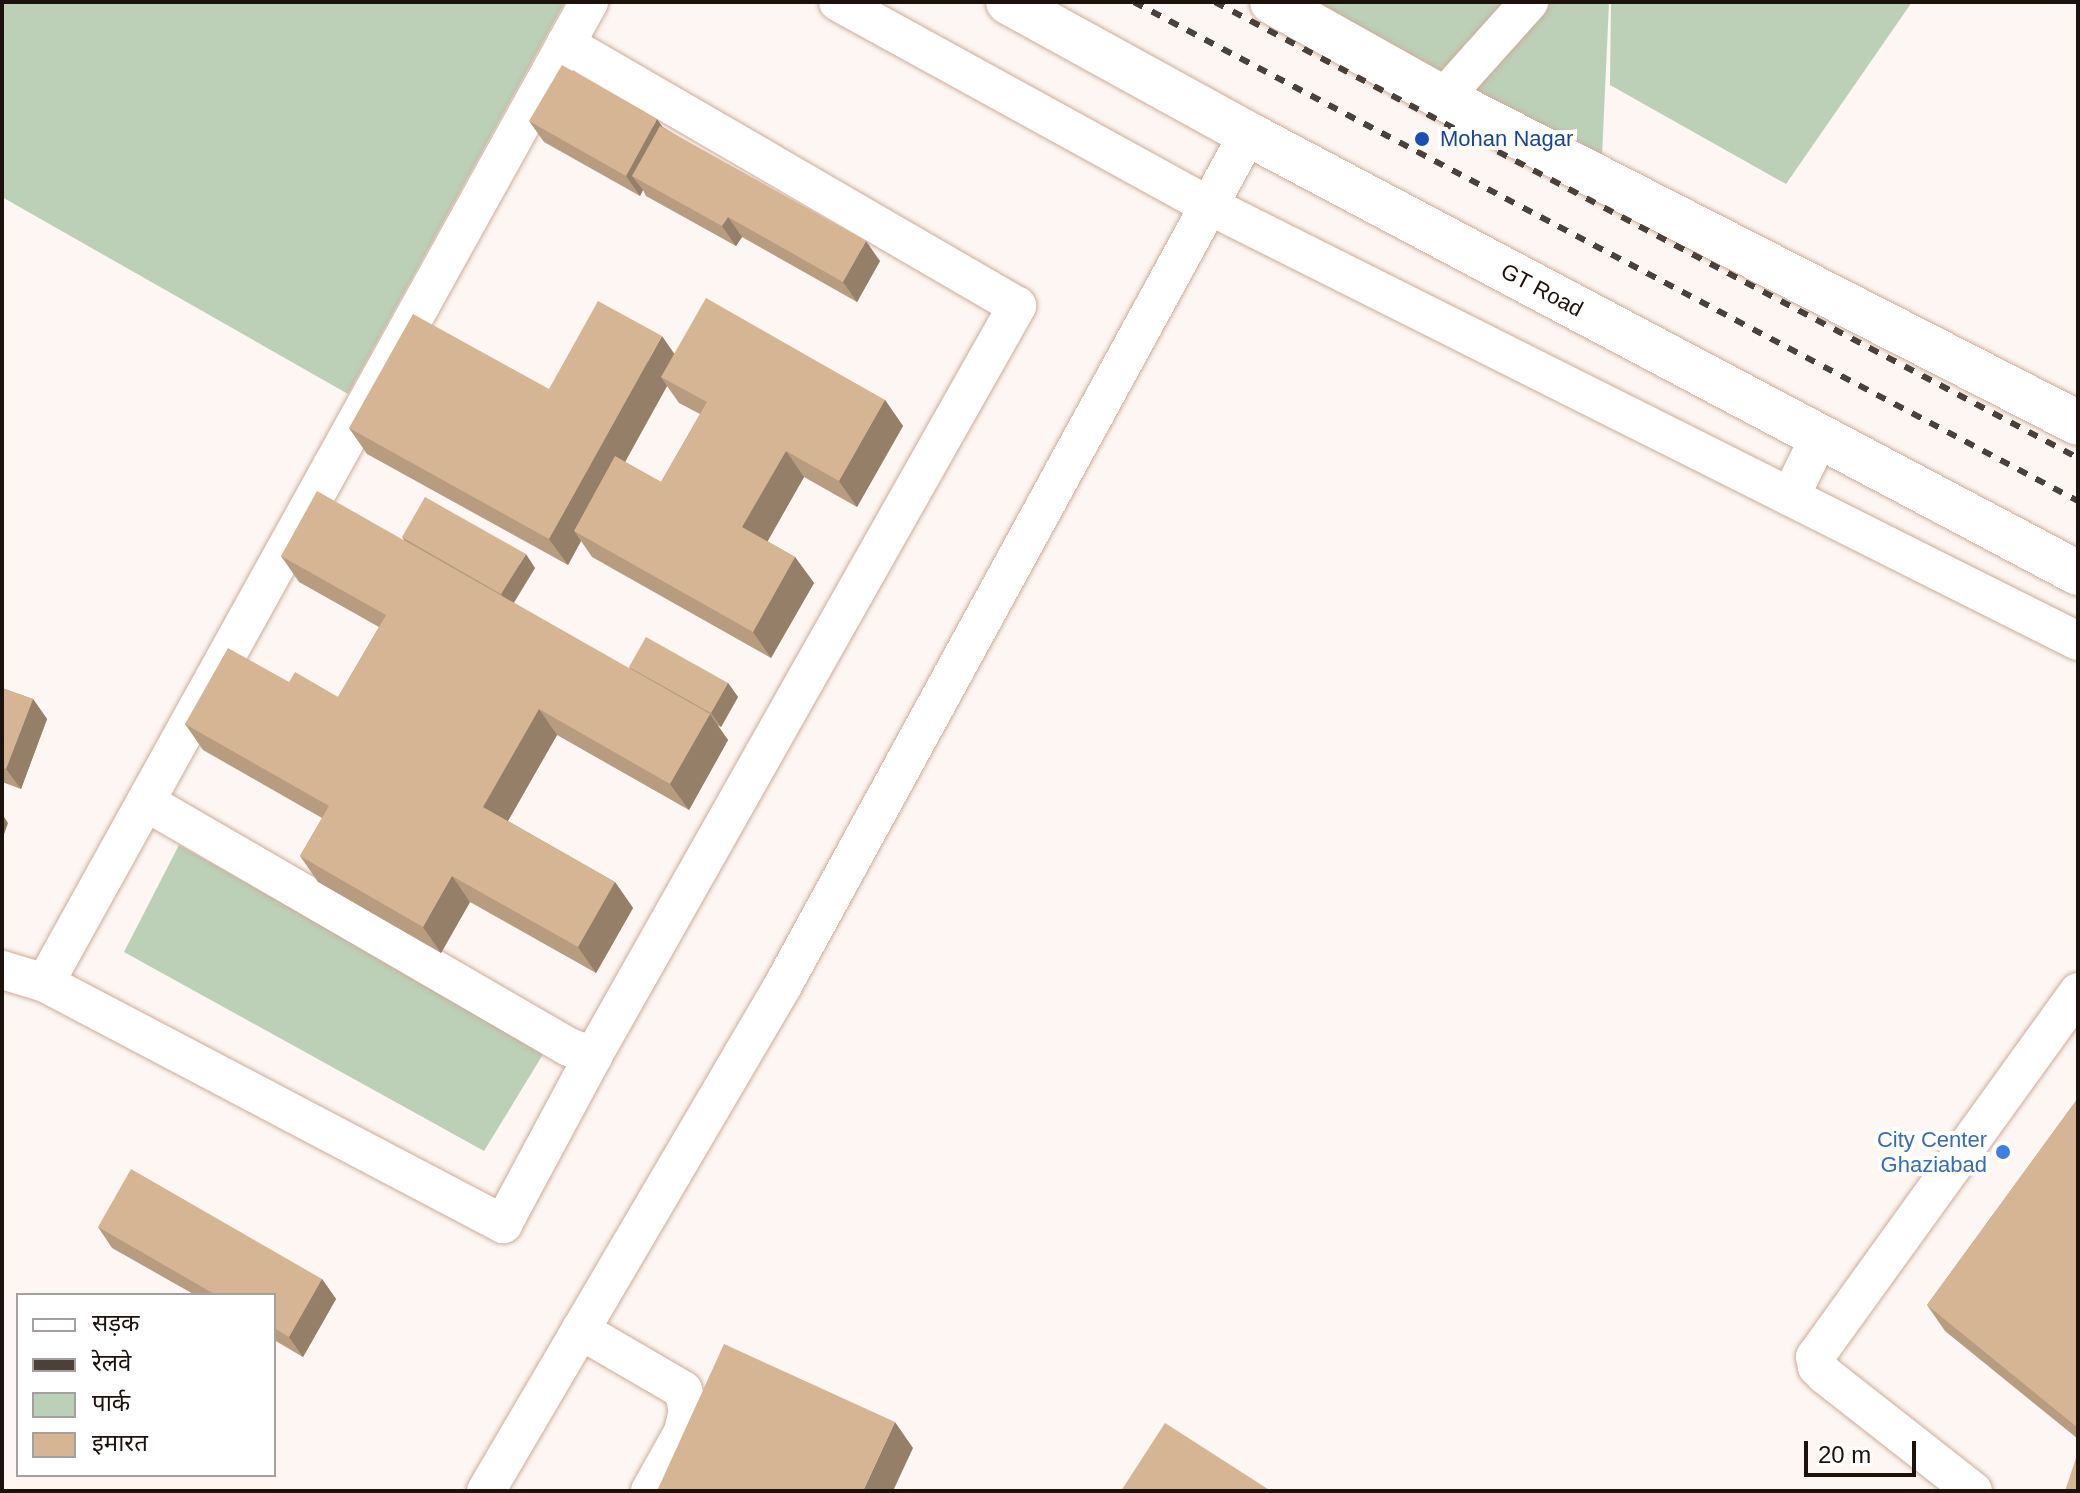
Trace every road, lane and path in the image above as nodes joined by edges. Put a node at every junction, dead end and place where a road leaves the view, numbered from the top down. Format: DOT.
graph roads {
  1 [pos="589,2"];
  2 [pos="838,2"];
  3 [pos="1008,2"];
  4 [pos="1272,2"];
  5 [pos="1529,2"];
  6 [pos="566,44"];
  7 [pos="1443,98"];
  8 [pos="1248,134"];
  9 [pos="1208,205"];
  10 [pos="2078,423"];
  11 [pos="1819,438"];
  12 [pos="1790,497"];
  13 [pos="2078,573"];
  14 [pos="2078,641"];
  15 [pos="146,802"];
  16 [pos="2,970"];
  17 [pos="45,983"];
  18 [pos="2078,992"];
  19 [pos="593,1056"];
  20 [pos="580,1330"];
  21 [pos="486,1491"];
  22 [pos="650,1491"];
  23 [pos="1973,1491"];
  1 -- 6 [label="street"];
  2 -- 9 [label="street"];
  3 -- 8 [label="highway, GT Road"];
  4 -- 7 [label="highway"];
  5 -- 7 [label="street"];
  6 -- 15 [label="street"];
  6 -- 19 [label="street"];
  7 -- 10 [label="highway"];
  8 -- 9 [label="street"];
  8 -- 11 [label="highway, GT Road"];
  9 -- 12 [label="street"];
  9 -- 20 [label="street"];
  11 -- 12 [label="street"];
  11 -- 13 [label="highway, GT Road"];
  12 -- 14 [label="street"];
  15 -- 17 [label="street"];
  15 -- 19 [label="street"];
  16 -- 17 [label="street"];
  17 -- 19 [label="street"];
  18 -- 23 [label="street"];
  20 -- 21 [label="street"];
  20 -- 22 [label="street"];
}
